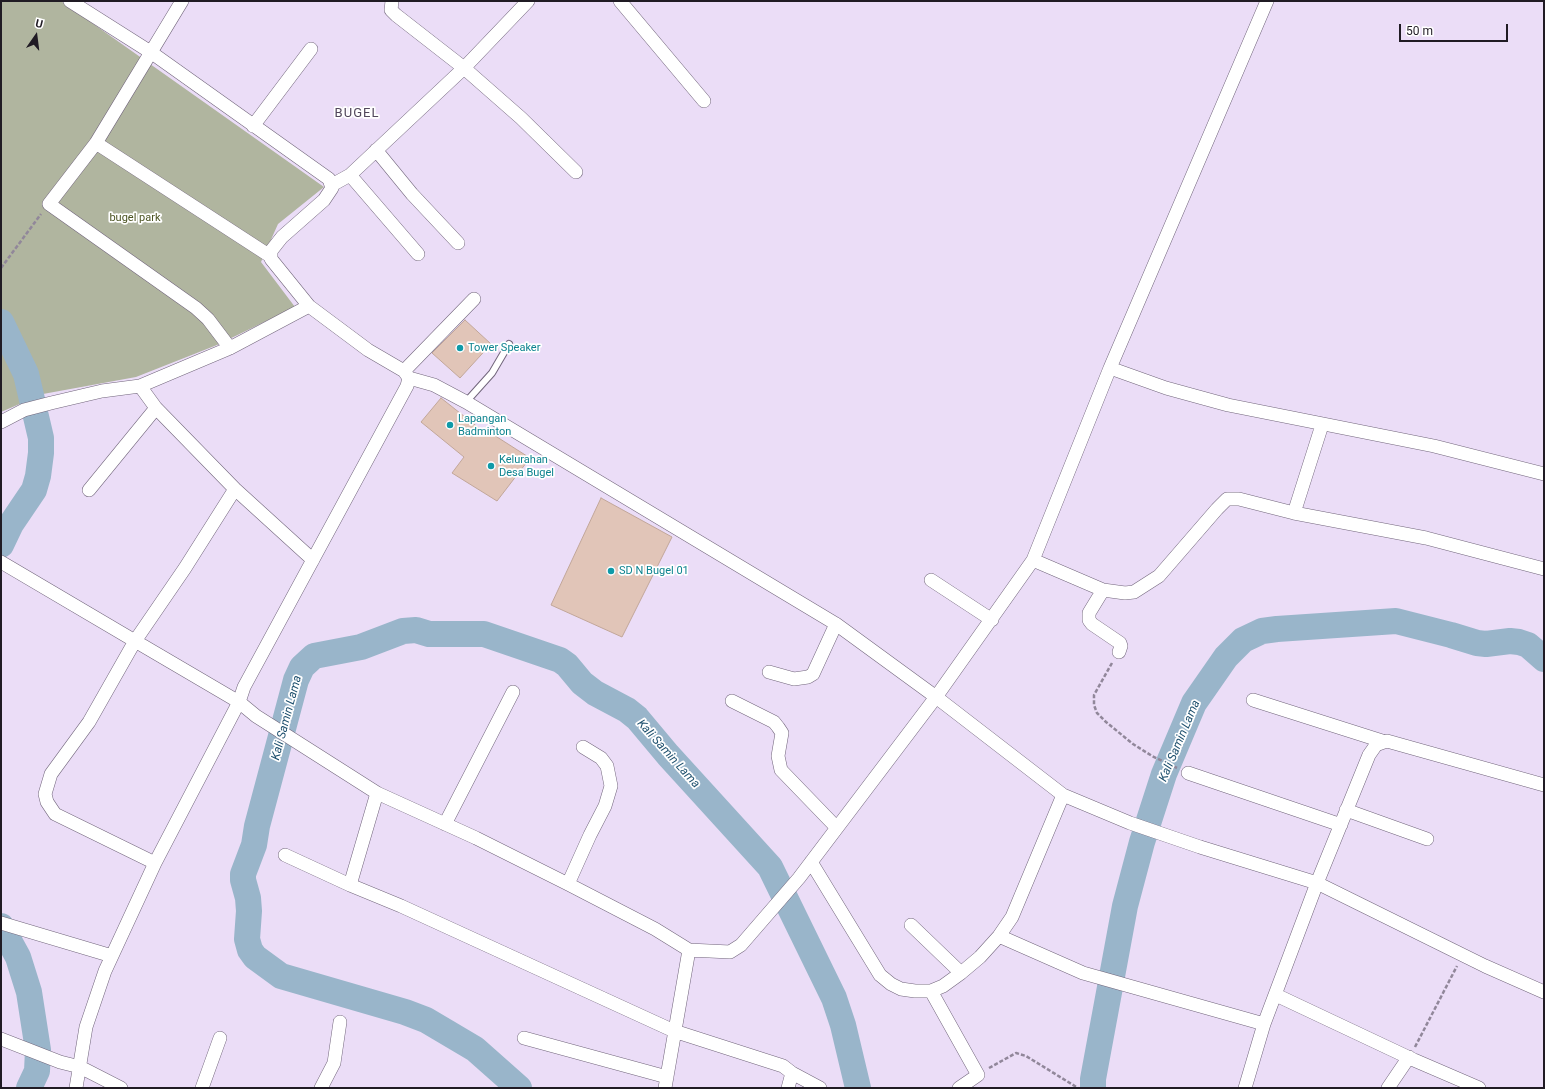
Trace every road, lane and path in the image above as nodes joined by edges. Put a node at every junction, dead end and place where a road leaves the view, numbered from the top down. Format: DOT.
graph roads {
  1 [pos="70,1"];
  2 [pos="182,1"];
  3 [pos="392,1"];
  4 [pos="528,1"];
  5 [pos="620,1"];
  6 [pos="1267,1"];
  7 [pos="311,49"];
  8 [pos="152,53"];
  9 [pos="464,68"];
  10 [pos="704,102"];
  11 [pos="253,126"];
  12 [pos="96,143"];
  13 [pos="376,150"];
  14 [pos="576,172"];
  15 [pos="350,175"];
  16 [pos="332,185"];
  17 [pos="49,204"];
  18 [pos="458,243"];
  19 [pos="418,254"];
  20 [pos="270,256"];
  21 [pos="1,268"];
  22 [pos="474,299"];
  23 [pos="309,306"];
  24 [pos="509,344"];
  25 [pos="230,348"];
  26 [pos="1110,368"];
  27 [pos="406,374"];
  28 [pos="140,386"];
  29 [pos="466,402"];
  30 [pos="156,408"];
  31 [pos="1,422"];
  32 [pos="1322,425"];
  33 [pos="1544,474"];
  34 [pos="235,489"];
  35 [pos="89,490"];
  36 [pos="1294,513"];
  37 [pos="313,560"];
  38 [pos="1033,560"];
  39 [pos="1,562"];
  40 [pos="1544,569"];
  41 [pos="931,580"];
  42 [pos="1103,590"];
  43 [pos="992,620"];
  44 [pos="836,624"];
  45 [pos="134,641"];
  46 [pos="1119,652"];
  47 [pos="770,672"];
  48 [pos="513,692"];
  49 [pos="936,697"];
  50 [pos="1253,700"];
  51 [pos="732,701"];
  52 [pos="239,702"];
  53 [pos="1382,741"];
  54 [pos="583,747"];
  55 [pos="1188,773"];
  56 [pos="1544,785"];
  57 [pos="377,793"];
  58 [pos="1063,795"];
  59 [pos="1346,810"];
  60 [pos="445,824"];
  61 [pos="1341,825"];
  62 [pos="837,828"];
  63 [pos="1427,839"];
  64 [pos="285,855"];
  65 [pos="811,862"];
  66 [pos="155,863"];
  67 [pos="1317,883"];
  68 [pos="568,884"];
  69 [pos="350,885"];
  70 [pos="1,923"];
  71 [pos="911,925"];
  72 [pos="999,936"];
  73 [pos="689,950"];
  74 [pos="1463,955"];
  75 [pos="112,956"];
  76 [pos="961,974"];
  77 [pos="931,991"];
  78 [pos="1544,992"];
  79 [pos="1276,995"];
  80 [pos="340,1022"];
  81 [pos="1264,1024"];
  82 [pos="674,1031"];
  83 [pos="220,1038"];
  84 [pos="524,1038"];
  85 [pos="1,1039"];
  86 [pos="1409,1058"];
  87 [pos="80,1067"];
  88 [pos="792,1074"];
  89 [pos="978,1075"];
  90 [pos="666,1083"];
  91 [pos="76,1088"];
  92 [pos="121,1088"];
  93 [pos="202,1088"];
  94 [pos="321,1088"];
  95 [pos="788,1088"];
  96 [pos="820,1088"];
  97 [pos="959,1088"];
  98 [pos="1078,1088"];
  99 [pos="1245,1088"];
  100 [pos="1388,1088"];
  101 [pos="1479,1088"];
  1 -- 8 [label="street"];
  2 -- 8 [label="street"];
  3 -- 9 [label="street"];
  4 -- 9 [label="street"];
  5 -- 10 [label="street"];
  6 -- 26 [label="street"];
  7 -- 11 [label="street"];
  8 -- 11 [label="street"];
  8 -- 12 [label="street"];
  9 -- 13 [label="street"];
  9 -- 14 [label="street"];
  11 -- 16 [label="street"];
  12 -- 17 [label="street"];
  12 -- 20 [label="street"];
  13 -- 15 [label="street"];
  13 -- 18 [label="street"];
  15 -- 16 [label="street"];
  15 -- 19 [label="street"];
  16 -- 20 [label="street"];
  17 -- 21 [label="path"];
  17 -- 25 [label="street"];
  20 -- 23 [label="street"];
  22 -- 27 [label="street"];
  23 -- 25 [label="street"];
  23 -- 27 [label="street"];
  24 -- 29 [label="lane"];
  25 -- 28 [label="street"];
  26 -- 32 [label="street"];
  26 -- 38 [label="street"];
  27 -- 29 [label="street"];
  27 -- 37 [label="street"];
  28 -- 30 [label="street"];
  28 -- 31 [label="street"];
  29 -- 44 [label="street"];
  30 -- 34 [label="street"];
  30 -- 35 [label="street"];
  32 -- 33 [label="street"];
  32 -- 36 [label="street"];
  34 -- 37 [label="street"];
  34 -- 45 [label="street"];
  36 -- 40 [label="street"];
  36 -- 42 [label="street"];
  37 -- 52 [label="street"];
  38 -- 42 [label="street"];
  38 -- 43 [label="street"];
  39 -- 45 [label="street"];
  41 -- 43 [label="street"];
  42 -- 46 [label="street"];
  43 -- 49 [label="street"];
  44 -- 47 [label="street"];
  44 -- 49 [label="street"];
  45 -- 52 [label="street"];
  45 -- 66 [label="street"];
  46 -- 55 [label="path"];
  48 -- 60 [label="street"];
  49 -- 58 [label="street"];
  49 -- 62 [label="street"];
  50 -- 53 [label="street"];
  51 -- 62 [label="street"];
  52 -- 57 [label="street"];
  52 -- 66 [label="street"];
  53 -- 56 [label="street"];
  53 -- 59 [label="street"];
  54 -- 68 [label="street"];
  55 -- 61 [label="street"];
  57 -- 60 [label="street"];
  57 -- 69 [label="street"];
  58 -- 67 [label="street"];
  58 -- 72 [label="street"];
  59 -- 61 [label="street"];
  59 -- 63 [label="street"];
  60 -- 68 [label="street"];
  61 -- 67 [label="street"];
  62 -- 65 [label="street"];
  64 -- 69 [label="street"];
  65 -- 73 [label="street"];
  65 -- 77 [label="street"];
  66 -- 75 [label="street"];
  67 -- 74 [label="street"];
  67 -- 79 [label="street"];
  68 -- 73 [label="street"];
  69 -- 82 [label="street"];
  70 -- 75 [label="street"];
  71 -- 76 [label="street"];
  72 -- 76 [label="street"];
  72 -- 81 [label="street"];
  73 -- 82 [label="street"];
  74 -- 78 [label="street"];
  74 -- 86 [label="path"];
  75 -- 87 [label="street"];
  76 -- 77 [label="street"];
  77 -- 89 [label="street"];
  79 -- 81 [label="street"];
  79 -- 86 [label="street"];
  80 -- 94 [label="street"];
  81 -- 99 [label="street"];
  82 -- 88 [label="street"];
  82 -- 90 [label="street"];
  83 -- 93 [label="street"];
  84 -- 90 [label="street"];
  85 -- 87 [label="street"];
  86 -- 100 [label="street"];
  86 -- 101 [label="street"];
  87 -- 91 [label="street"];
  87 -- 92 [label="street"];
  88 -- 95 [label="street"];
  88 -- 96 [label="street"];
  89 -- 97 [label="street"];
  89 -- 98 [label="path"];
}
